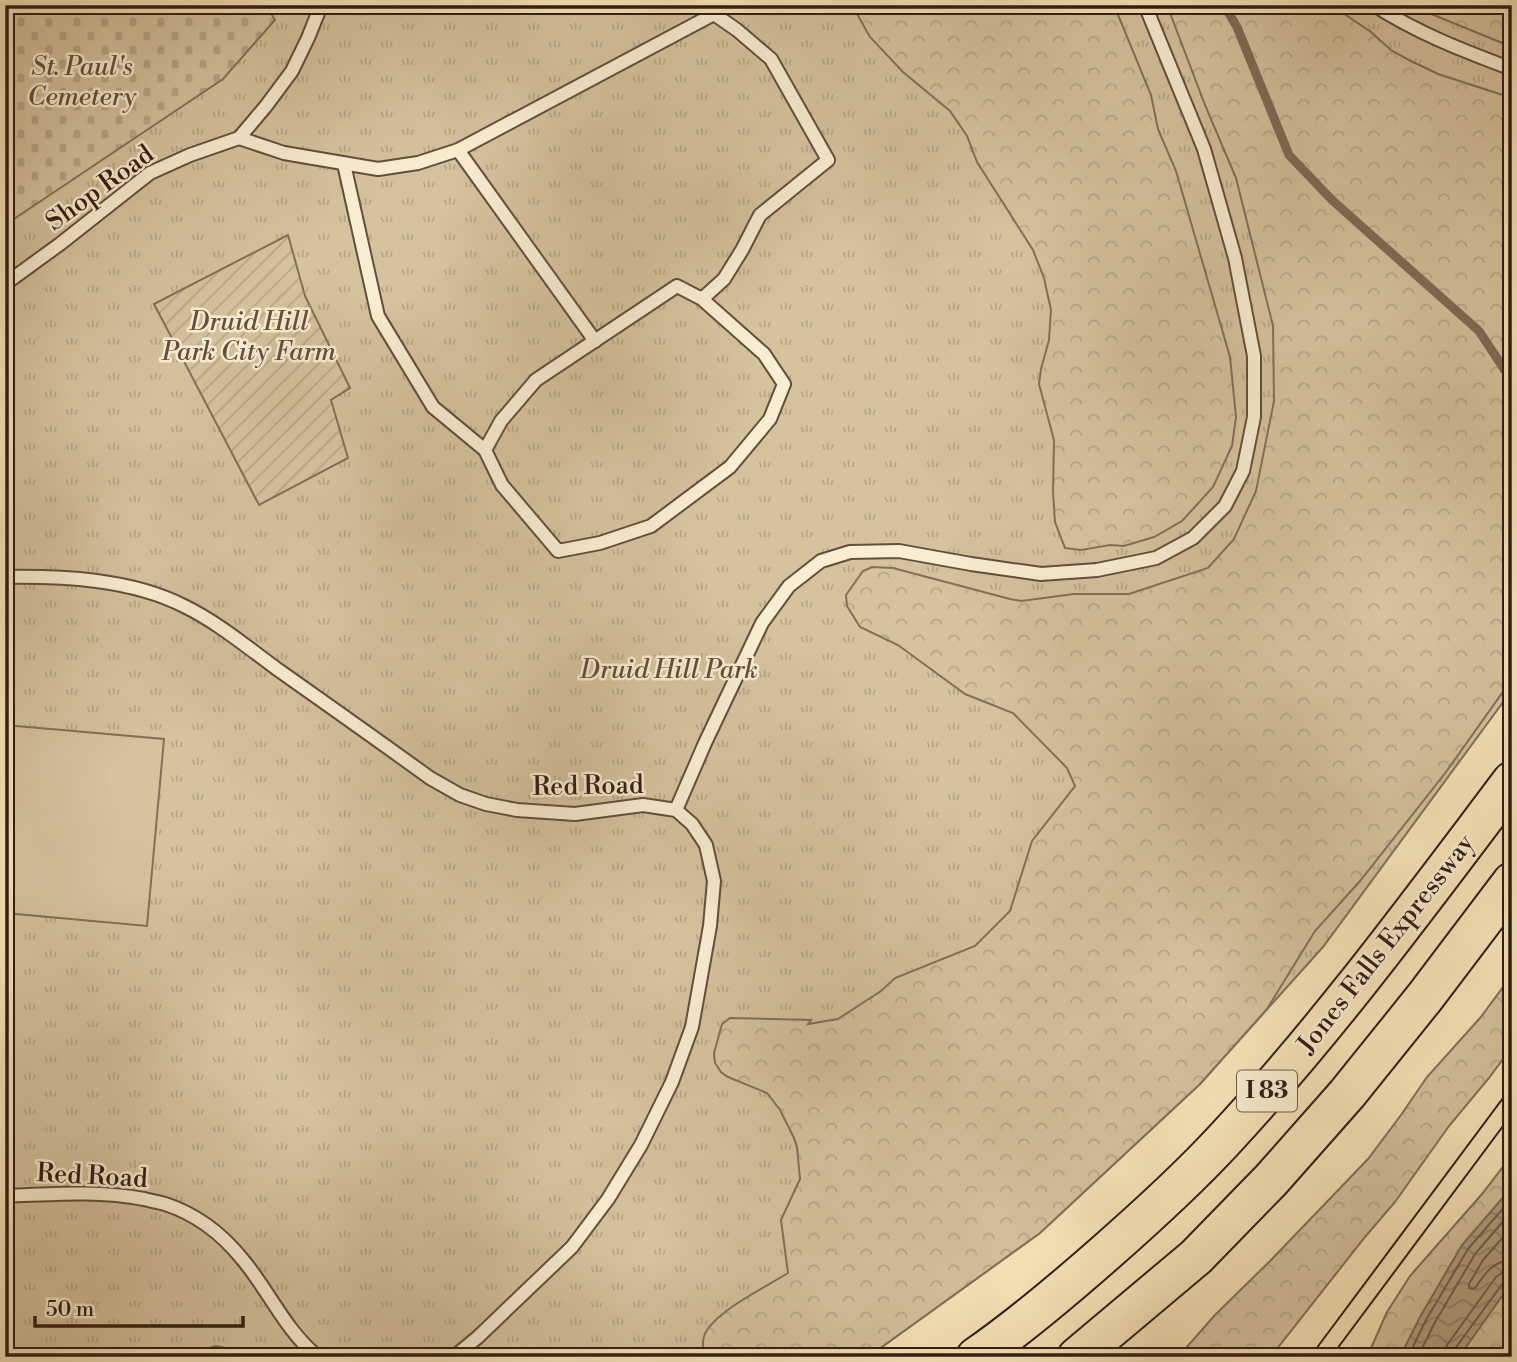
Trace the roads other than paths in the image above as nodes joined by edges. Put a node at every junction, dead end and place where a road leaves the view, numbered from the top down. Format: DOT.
graph roads {
  1 [pos="319,5"];
  2 [pos="1145,5"];
  3 [pos="1374,5"];
  4 [pos="1512,69"];
  5 [pos="239,138"];
  6 [pos="458,150"];
  7 [pos="344,164"];
  8 [pos="5,284"];
  9 [pos="702,299"];
  10 [pos="595,341"];
  11 [pos="485,450"];
  12 [pos="5,577"];
  13 [pos="1512,782"];
  14 [pos="676,810"];
  15 [pos="1512,882"];
  16 [pos="5,1196"];
  17 [pos="318,1357"];
  18 [pos="454,1357"];
  19 [pos="976,1357"];
  20 [pos="1077,1357"];
  1 -- 5 [label="lane"];
  2 -- 14 [label="lane"];
  3 -- 4 [label="lane"];
  5 -- 7 [label="lane"];
  5 -- 8 [label="lane, Shop Road"];
  6 -- 7 [label="lane"];
  6 -- 9 [label="lane"];
  6 -- 10 [label="lane"];
  7 -- 11 [label="lane"];
  9 -- 10 [label="lane"];
  9 -- 11 [label="lane"];
  10 -- 11 [label="lane"];
  12 -- 14 [label="lane, Red Road"];
  13 -- 19 [label="highway, Jones Falls Expressway / I 83"];
  14 -- 18 [label="lane, Red Road"];
  15 -- 20 [label="highway, I 83"];
  16 -- 17 [label="lane, Red Road"];
}
